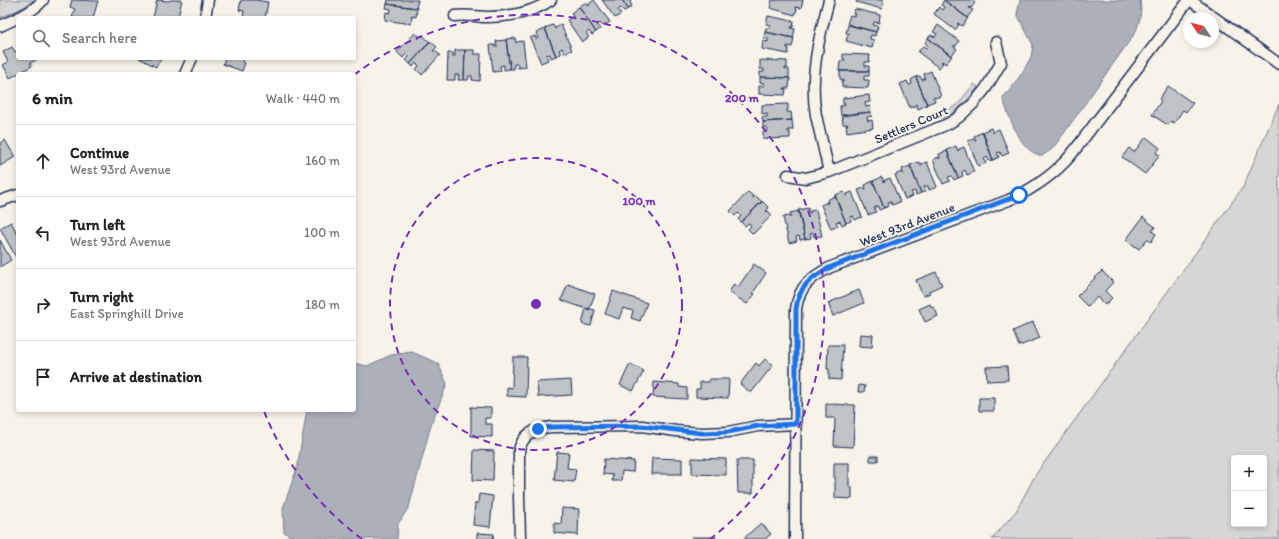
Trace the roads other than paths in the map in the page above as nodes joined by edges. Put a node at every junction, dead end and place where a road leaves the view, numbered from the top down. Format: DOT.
graph roads {
  1 [pos="43,0"];
  2 [pos="208,0"];
  3 [pos="551,0"];
  4 [pos="829,0"];
  5 [pos="1189,0"];
  6 [pos="21,16"];
  7 [pos="205,16"];
  8 [pos="455,16"];
  9 [pos="16,18"];
  10 [pos="0,26"];
  11 [pos="996,42"];
  12 [pos="191,60"];
  13 [pos="1279,64"];
  14 [pos="186,72"];
  15 [pos="829,172"];
  16 [pos="788,175"];
  17 [pos="16,197"];
  18 [pos="0,201"];
  19 [pos="796,424"];
  20 [pos="520,539"];
  21 [pos="795,539"];
  1 -- 6 [label="street"];
  2 -- 7 [label="street"];
  3 -- 8 [label="street"];
  4 -- 15 [label="street"];
  5 -- 13 [label="street"];
  5 -- 19 [label="street, West 93rd Avenue"];
  9 -- 10 [label="street"];
  11 -- 15 [label="street, Settlers Court"];
  12 -- 14 [label="street"];
  15 -- 16 [label="street, Settlers Court"];
  17 -- 18 [label="street"];
  19 -- 20 [label="street"];
  19 -- 21 [label="street, West 93rd Avenue"];
}
